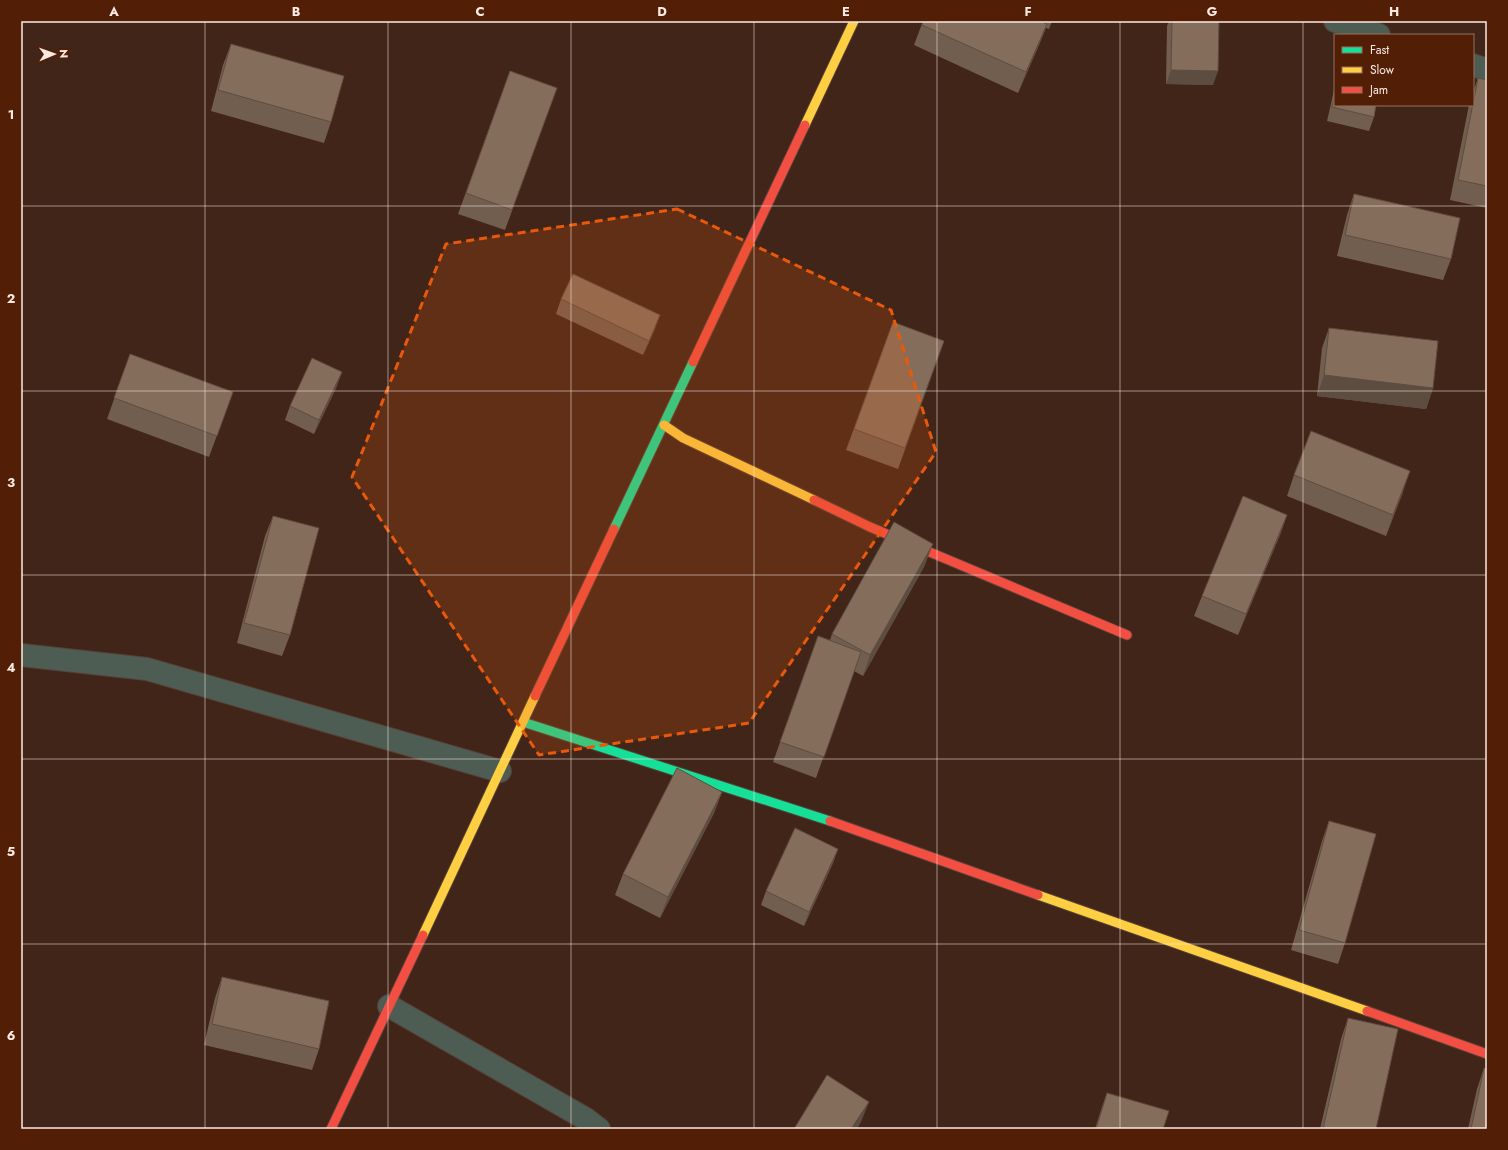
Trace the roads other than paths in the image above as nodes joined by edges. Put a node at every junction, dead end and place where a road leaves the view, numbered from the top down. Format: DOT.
graph roads {
  1 [pos="854,21"];
  2 [pos="1335,21"];
  3 [pos="1376,34"];
  4 [pos="1474,65"];
  5 [pos="1487,70"];
  6 [pos="664,425"];
  7 [pos="1127,634"];
  8 [pos="21,655"];
  9 [pos="523,722"];
  10 [pos="500,771"];
  11 [pos="389,1006"];
  12 [pos="1487,1054"];
  13 [pos="331,1129"];
  14 [pos="599,1129"];
  1 -- 6 [label="street"];
  2 -- 3 [label="street"];
  4 -- 5 [label="street"];
  6 -- 7 [label="street"];
  6 -- 9 [label="street"];
  8 -- 10 [label="street"];
  9 -- 10 [label="street"];
  9 -- 12 [label="street"];
  10 -- 11 [label="street"];
  11 -- 13 [label="street"];
  11 -- 14 [label="street"];
}
